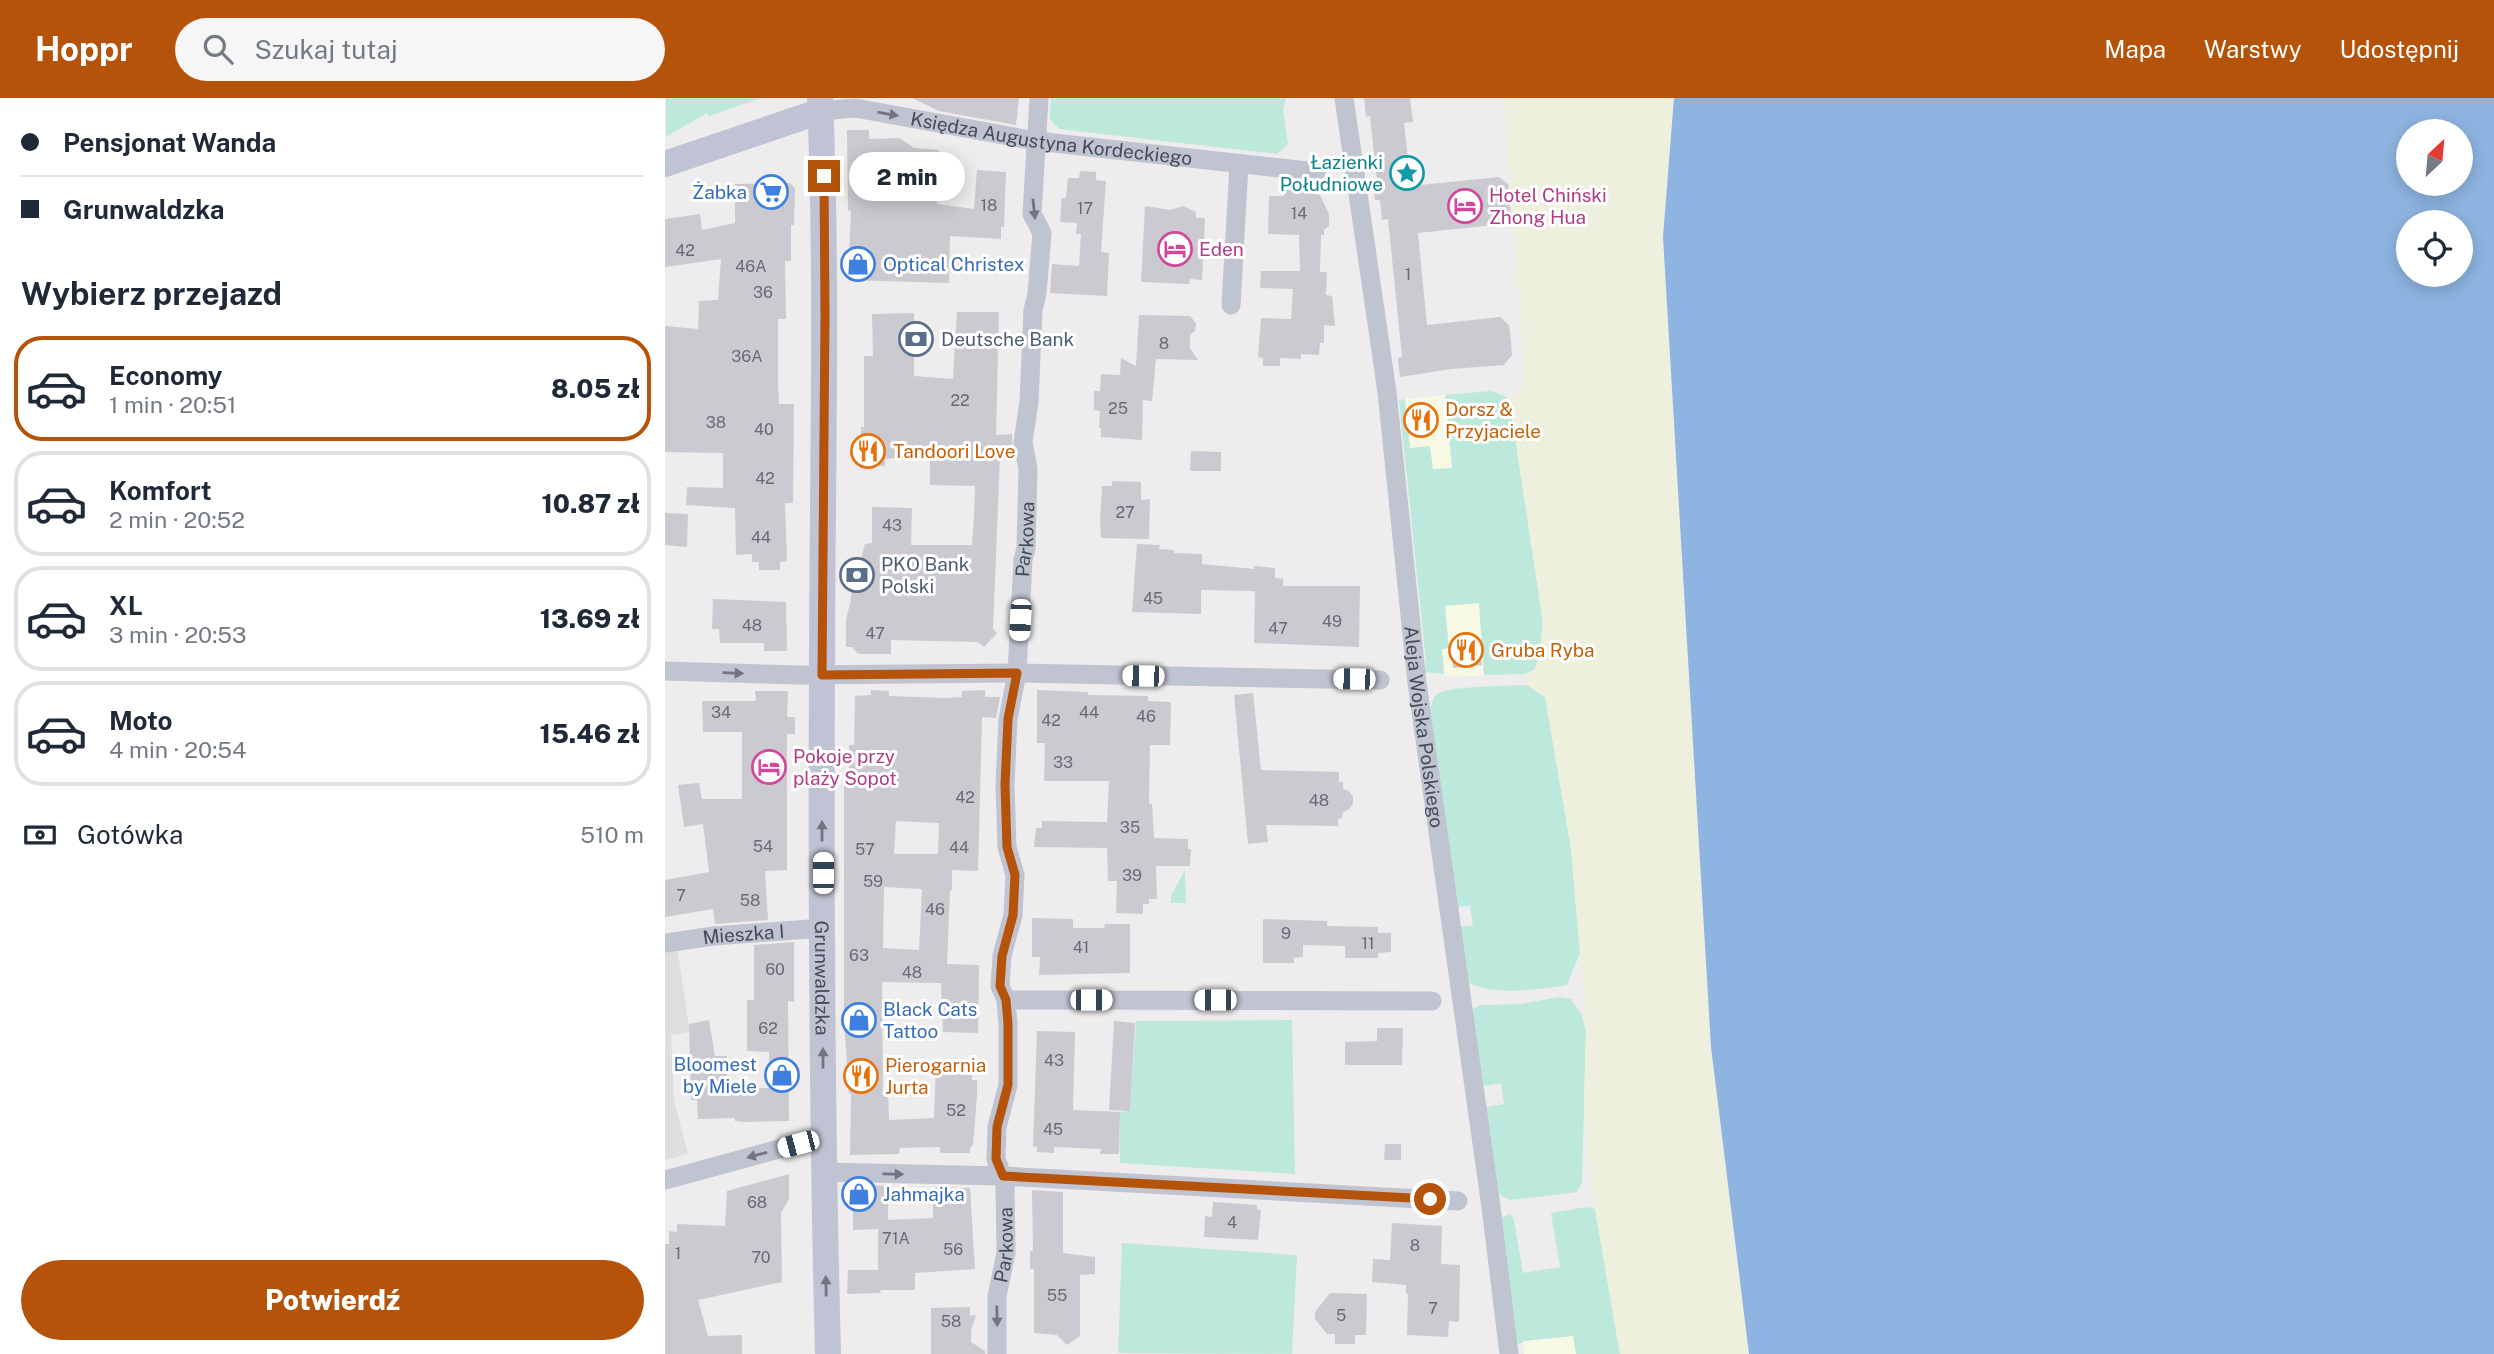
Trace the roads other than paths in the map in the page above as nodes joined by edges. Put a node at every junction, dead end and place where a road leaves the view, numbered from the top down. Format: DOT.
graph roads {
  1 [pos="1039,98"];
  2 [pos="1344,98"];
  3 [pos="821,104"];
  4 [pos="1037,141"];
  5 [pos="665,164"];
  6 [pos="1239,164"];
  7 [pos="1316,172"];
  8 [pos="1231,305"];
  9 [pos="665,671"];
  10 [pos="1017,673"];
  11 [pos="822,675"];
  12 [pos="1380,680"];
  13 [pos="823,928"];
  14 [pos="665,943"];
  15 [pos="1006,1000"];
  16 [pos="1432,1001"];
  17 [pos="823,1137"];
  18 [pos="824,1172"];
  19 [pos="1003,1176"];
  20 [pos="665,1180"];
  21 [pos="1458,1201"];
  22 [pos="828,1354"];
  23 [pos="997,1354"];
  24 [pos="1509,1354"];
  1 -- 4 [label="street, Parkowa"];
  2 -- 24 [label="street, Aleja Wojska Polskiego"];
  3 -- 4 [label="street, Księdza Augustyna Kordeckiego, one-way"];
  3 -- 5 [label="street"];
  3 -- 11 [label="street, Grunwaldzka"];
  4 -- 6 [label="street, Księdza Augustyna Kordeckiego"];
  4 -- 10 [label="street, Parkowa, one-way"];
  6 -- 7 [label="street, Księdza Augustyna Kordeckiego"];
  6 -- 8 [label="street"];
  9 -- 11 [label="street, one-way"];
  10 -- 11 [label="street"];
  10 -- 12 [label="street"];
  10 -- 15 [label="street, Parkowa"];
  13 -- 11 [label="street, Grunwaldzka, one-way"];
  13 -- 14 [label="street, Mieszka I"];
  17 -- 13 [label="street, Grunwaldzka, one-way"];
  15 -- 16 [label="street"];
  15 -- 19 [label="street, Parkowa"];
  17 -- 18 [label="street, Grunwaldzka"];
  17 -- 20 [label="street, one-way"];
  18 -- 19 [label="street, one-way"];
  22 -- 18 [label="street, Grunwaldzka, one-way"];
  19 -- 21 [label="street"];
  19 -- 23 [label="street, Parkowa, one-way"];
}
